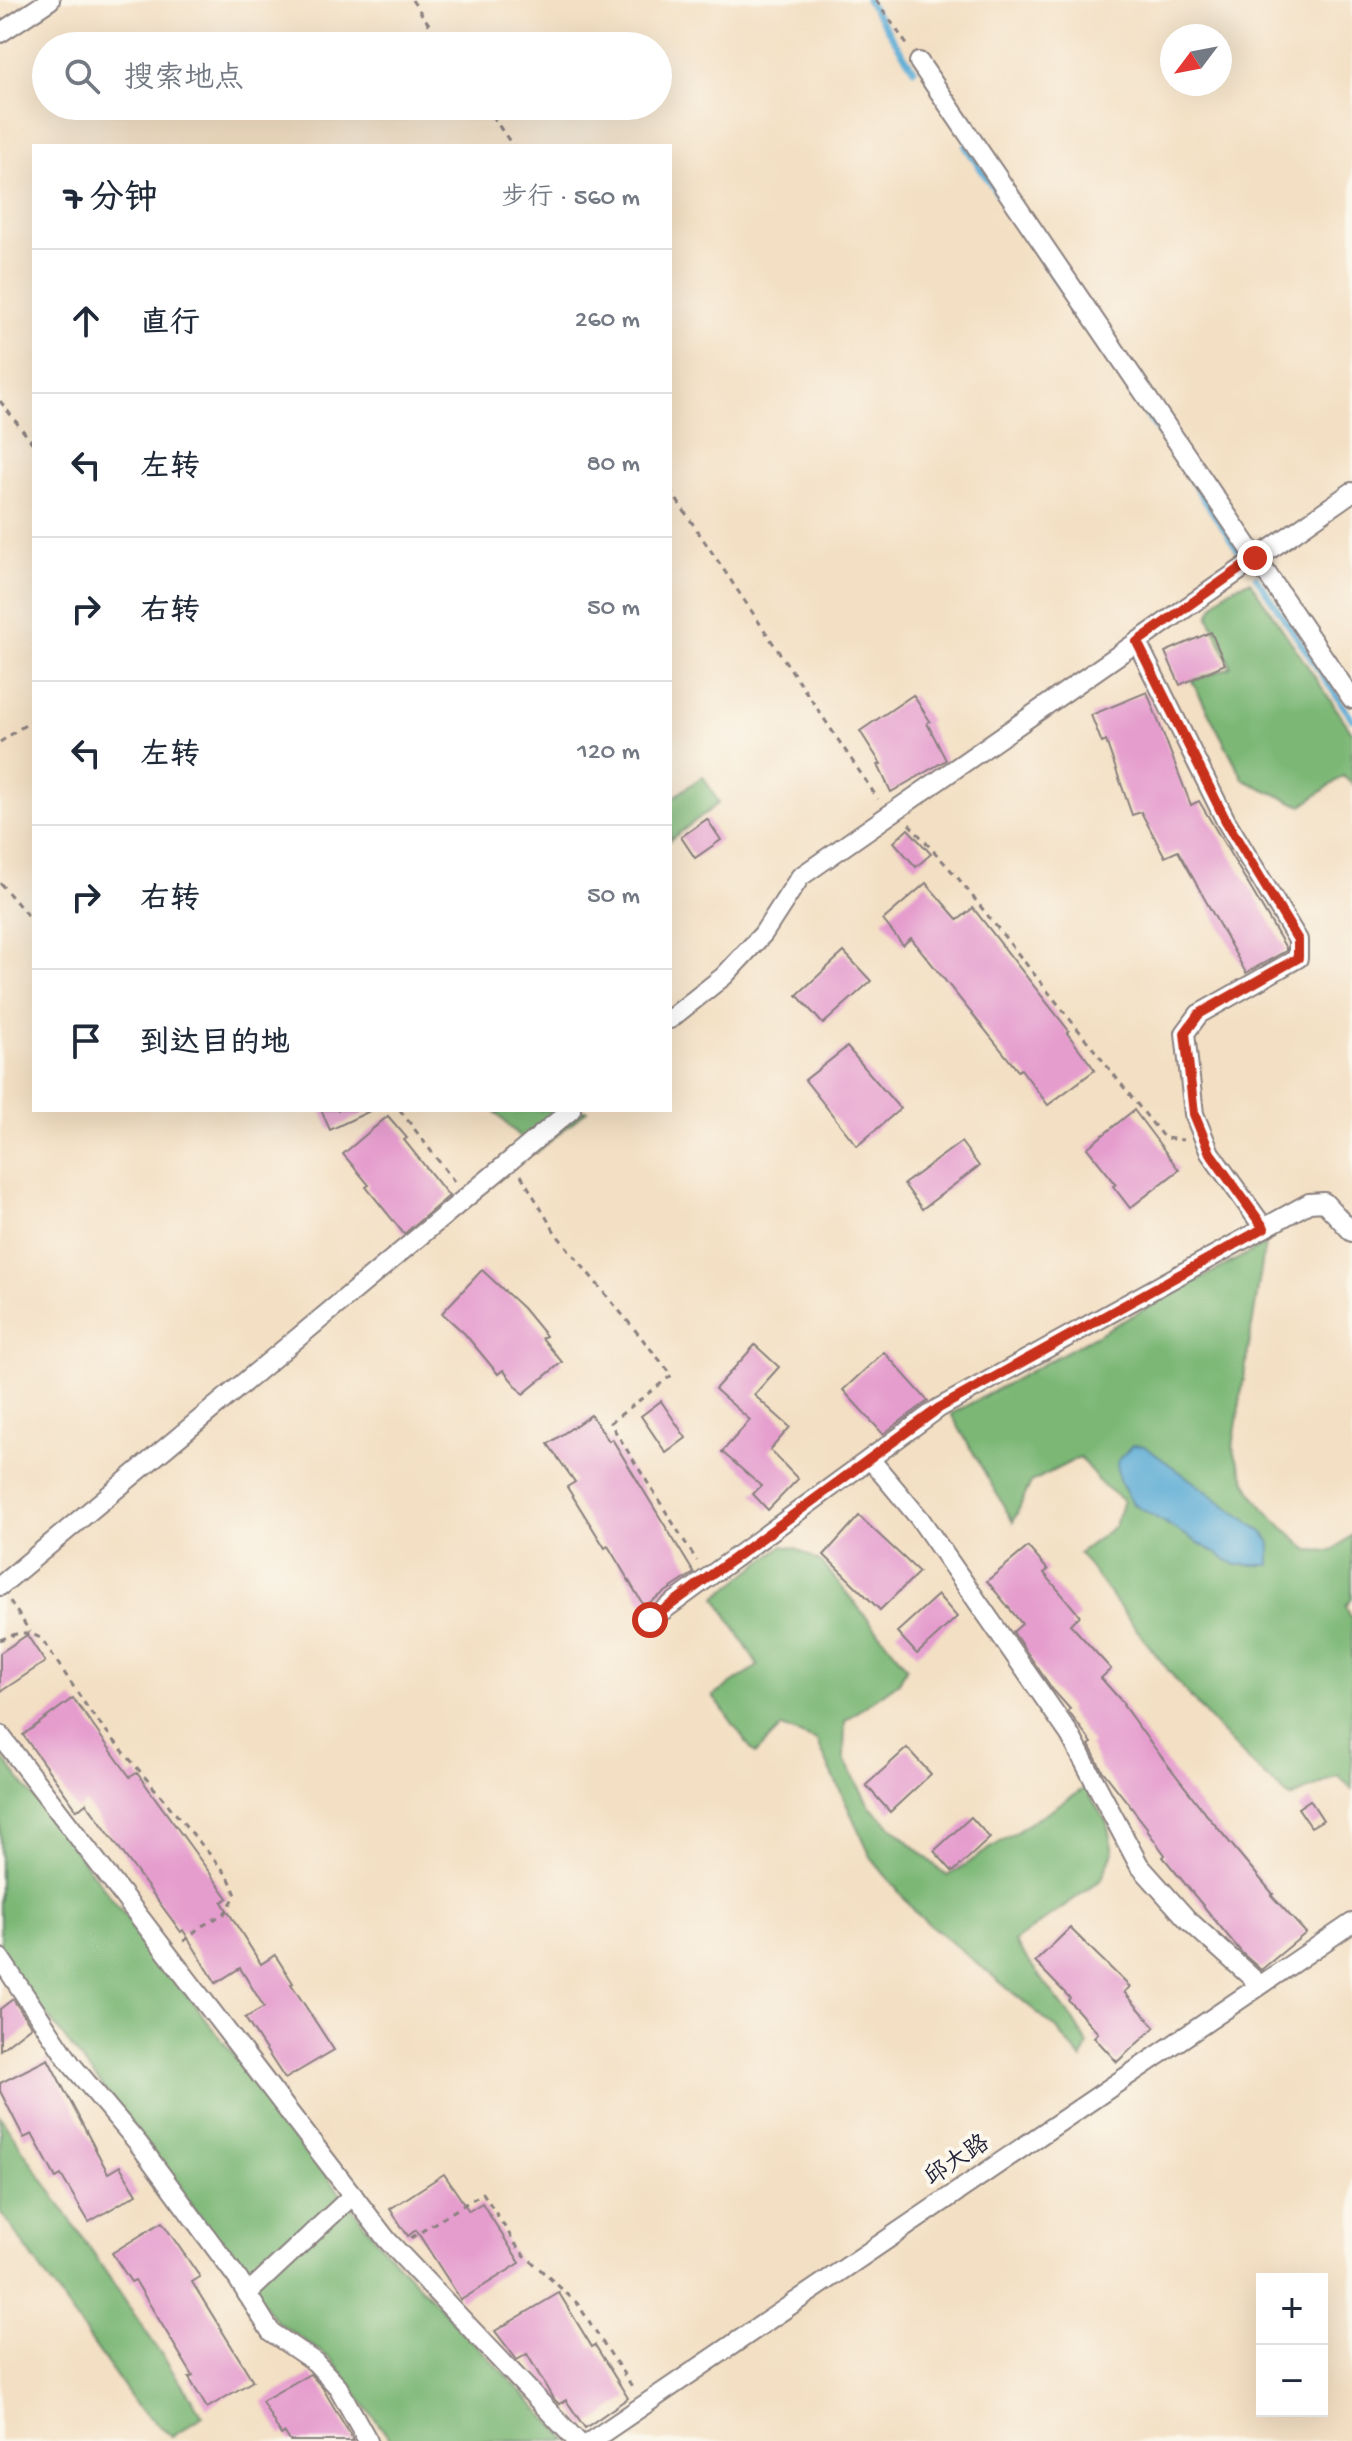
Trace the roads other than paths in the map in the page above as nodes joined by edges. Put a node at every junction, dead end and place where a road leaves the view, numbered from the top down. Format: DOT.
graph roads {
  1 [pos="50,0"];
  2 [pos="0,33"];
  3 [pos="919,62"];
  4 [pos="1352,492"];
  5 [pos="1255,558"];
  6 [pos="1137,642"];
  7 [pos="1352,699"];
  8 [pos="672,1017"];
  9 [pos="569,1112"];
  10 [pos="1264,1228"];
  11 [pos="1352,1232"];
  12 [pos="870,1459"];
  13 [pos="0,1586"];
  14 [pos="650,1620"];
  15 [pos="0,1735"];
  16 [pos="1352,1923"];
  17 [pos="0,1958"];
  18 [pos="1260,1985"];
  19 [pos="353,2195"];
  20 [pos="247,2294"];
  21 [pos="368,2441"];
  22 [pos="577,2441"];
  23 [pos="591,2441"];
  1 -- 2 [label="street"];
  3 -- 5 [label="street"];
  4 -- 5 [label="street"];
  5 -- 6 [label="street"];
  5 -- 7 [label="street"];
  6 -- 8 [label="street"];
  6 -- 10 [label="street"];
  9 -- 13 [label="street"];
  10 -- 11 [label="street"];
  10 -- 12 [label="street"];
  12 -- 14 [label="street"];
  12 -- 18 [label="street"];
  15 -- 19 [label="street"];
  16 -- 18 [label="street, 邱大路"];
  17 -- 20 [label="street"];
  18 -- 23 [label="street, 邱大路"];
  19 -- 20 [label="street"];
  19 -- 22 [label="street"];
  20 -- 21 [label="street"];
}
